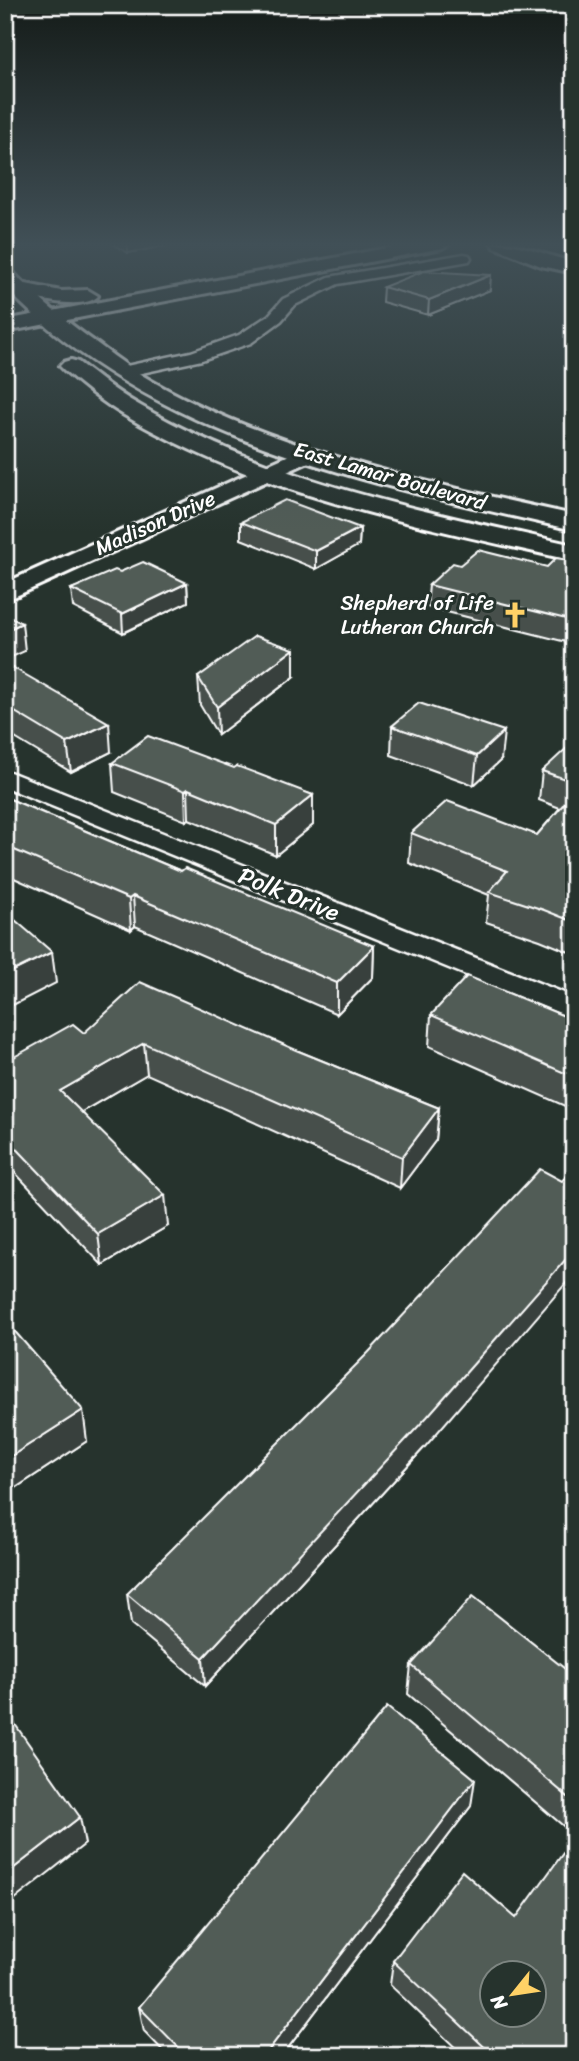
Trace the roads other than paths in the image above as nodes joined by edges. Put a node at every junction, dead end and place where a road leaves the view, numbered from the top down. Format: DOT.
graph roads {
  1 [pos="36,339"];
  2 [pos="80,339"];
  3 [pos="246,339"];
  4 [pos="123,372"];
  5 [pos="305,455"];
  6 [pos="268,472"];
  7 [pos="574,523"];
  8 [pos="574,553"];
  9 [pos="5,593"];
  10 [pos="5,778"];
  11 [pos="574,1009"];
  1 -- 6 [label="main road, East Lamar Boulevard"];
  2 -- 4 [label="main road, East Lamar Boulevard"];
  3 -- 4 [label="street"];
  4 -- 5 [label="main road, East Lamar Boulevard"];
  5 -- 6 [label="main road, Madison Drive"];
  5 -- 7 [label="main road, East Lamar Boulevard"];
  6 -- 8 [label="main road, East Lamar Boulevard"];
  6 -- 9 [label="main road, Madison Drive"];
  10 -- 11 [label="street, Polk Drive"];
}
